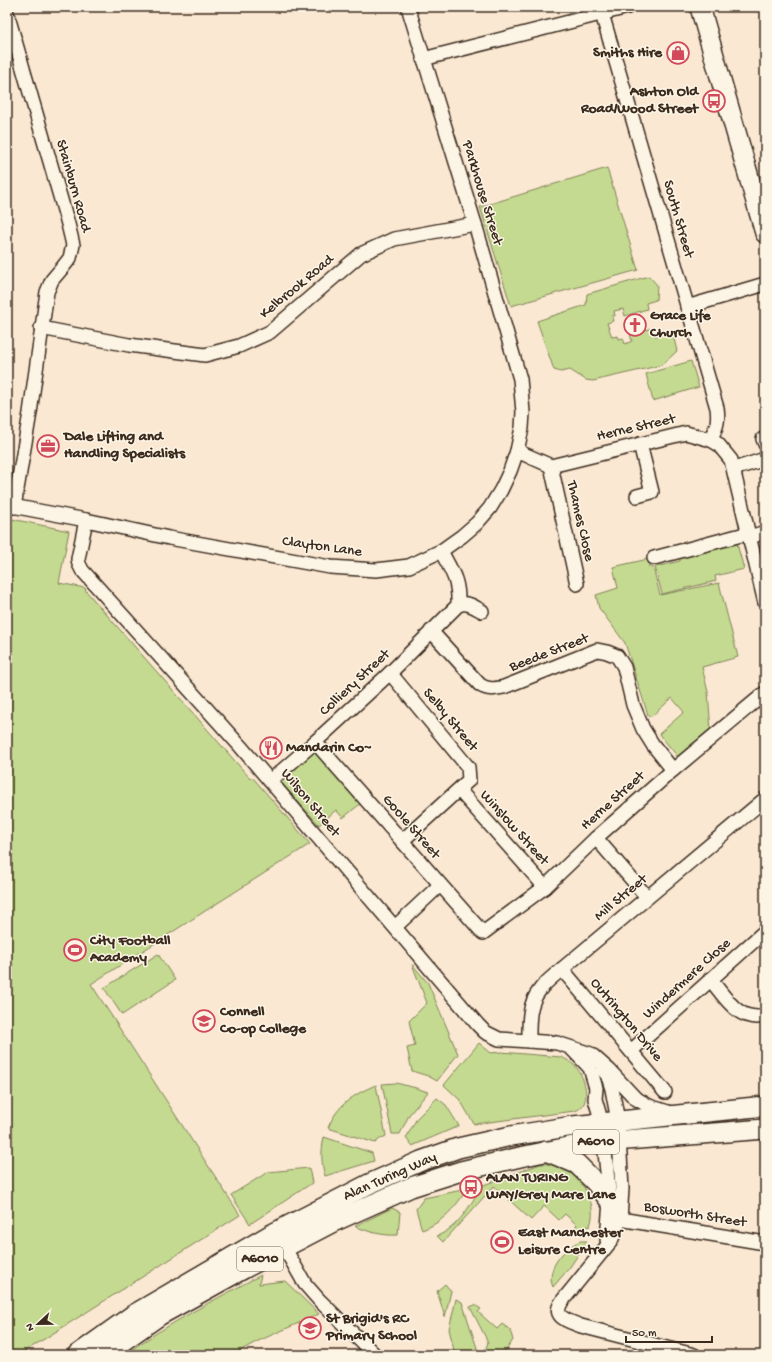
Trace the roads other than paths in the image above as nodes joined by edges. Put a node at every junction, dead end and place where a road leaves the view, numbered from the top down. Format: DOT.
graph roads {
  1 [pos="408,7"];
  2 [pos="628,7"];
  3 [pos="700,7"];
  4 [pos="601,10"];
  5 [pos="7,13"];
  6 [pos="423,58"];
  7 [pos="475,224"];
  8 [pos="765,234"];
  9 [pos="765,284"];
  10 [pos="687,307"];
  11 [pos="41,328"];
  12 [pos="522,389"];
  13 [pos="711,440"];
  14 [pos="640,444"];
  15 [pos="517,451"];
  16 [pos="765,459"];
  17 [pos="551,466"];
  18 [pos="734,469"];
  19 [pos="637,496"];
  20 [pos="10,506"];
  21 [pos="86,520"];
  22 [pos="765,532"];
  23 [pos="749,535"];
  24 [pos="441,551"];
  25 [pos="654,558"];
  26 [pos="577,584"];
  27 [pos="765,603"];
  28 [pos="458,605"];
  29 [pos="482,611"];
  30 [pos="431,632"];
  31 [pos="390,673"];
  32 [pos="765,693"];
  33 [pos="314,742"];
  34 [pos="673,770"];
  35 [pos="270,780"];
  36 [pos="459,790"];
  37 [pos="765,798"];
  38 [pos="596,838"];
  39 [pos="402,841"];
  40 [pos="440,885"];
  41 [pos="545,887"];
  42 [pos="647,897"];
  43 [pos="395,927"];
  44 [pos="765,931"];
  45 [pos="483,933"];
  46 [pos="562,969"];
  47 [pos="710,979"];
  48 [pos="765,1016"];
  49 [pos="529,1041"];
  50 [pos="571,1048"];
  51 [pos="631,1050"];
  52 [pos="591,1054"];
  53 [pos="665,1092"];
  54 [pos="765,1106"];
  55 [pos="677,1115"];
  56 [pos="765,1129"];
  57 [pos="611,1132"];
  58 [pos="546,1151"];
  59 [pos="610,1201"];
  60 [pos="620,1219"];
  61 [pos="765,1243"];
  62 [pos="607,1246"];
  63 [pos="284,1247"];
  64 [pos="646,1349"];
  65 [pos="77,1355"];
  66 [pos="103,1355"];
  67 [pos="375,1355"];
  68 [pos="694,1355"];
  1 -- 6 [label="street, Parkhouse Street"];
  2 -- 4 [label="street"];
  3 -- 8 [label="highway"];
  4 -- 6 [label="street"];
  4 -- 10 [label="street, South Street"];
  5 -- 11 [label="street, Stainburn Road"];
  6 -- 7 [label="street, Parkhouse Street"];
  7 -- 11 [label="street, Kelbrook Road"];
  7 -- 12 [label="street, Parkhouse Street"];
  9 -- 10 [label="street"];
  10 -- 13 [label="street, South Street"];
  11 -- 20 [label="street, Stainburn Road"];
  12 -- 15 [label="street, Clayton Lane"];
  13 -- 14 [label="street, Herne Street"];
  13 -- 18 [label="street, Herne Street"];
  14 -- 17 [label="street, Herne Street"];
  14 -- 19 [label="street"];
  15 -- 17 [label="street"];
  15 -- 24 [label="street, Clayton Lane"];
  16 -- 18 [label="street"];
  17 -- 26 [label="street, Thames Close"];
  18 -- 23 [label="street, Herne Street"];
  20 -- 21 [label="street, Clayton Lane"];
  21 -- 24 [label="street, Clayton Lane"];
  21 -- 35 [label="street, Wilson Street"];
  22 -- 23 [label="street"];
  23 -- 25 [label="street"];
  23 -- 27 [label="street, Herne Street"];
  24 -- 28 [label="street"];
  28 -- 29 [label="street"];
  28 -- 30 [label="street, Colliery Street"];
  30 -- 31 [label="street, Colliery Street"];
  30 -- 34 [label="street, Beede Street"];
  31 -- 33 [label="street, Colliery Street"];
  31 -- 36 [label="street, Selby Street"];
  32 -- 34 [label="street, Herne Street"];
  33 -- 35 [label="street, Colliery Street"];
  33 -- 39 [label="street, Goole Street"];
  34 -- 38 [label="street, Herne Street"];
  35 -- 43 [label="street, Wilson Street"];
  36 -- 39 [label="street, Selby Street"];
  36 -- 41 [label="street, Winslow Street"];
  37 -- 42 [label="street, Mill Street"];
  38 -- 41 [label="street, Herne Street"];
  38 -- 42 [label="street"];
  39 -- 40 [label="street, Goole Street"];
  40 -- 43 [label="street"];
  40 -- 45 [label="street, Goole Street"];
  41 -- 45 [label="street, Herne Street"];
  42 -- 46 [label="street, Mill Street"];
  43 -- 49 [label="street, Wilson Street"];
  44 -- 47 [label="street, Windermere Close"];
  46 -- 49 [label="street, Mill Street"];
  46 -- 51 [label="street, Outrington Drive"];
  47 -- 48 [label="street"];
  47 -- 51 [label="street, Windermere Close"];
  49 -- 50 [label="street, Wilson Street"];
  50 -- 52 [label="street, Wilson Street"];
  50 -- 57 [label="street"];
  51 -- 53 [label="street, Outrington Drive"];
  52 -- 55 [label="street, Wilson Street"];
  52 -- 57 [label="street"];
  54 -- 55 [label="highway, Alan Turing Way / A6010"];
  55 -- 57 [label="highway, Alan Turing Way / A6010"];
  56 -- 57 [label="highway, Alan Turing Way / A6010"];
  57 -- 58 [label="highway, Alan Turing Way / A6010"];
  57 -- 59 [label="street"];
  57 -- 60 [label="street"];
  57 -- 65 [label="highway, Alan Turing Way / A6010"];
  58 -- 59 [label="highway"];
  58 -- 63 [label="highway, Alan Turing Way / A6010"];
  59 -- 62 [label="street"];
  60 -- 61 [label="street, Bosworth Street"];
  60 -- 62 [label="street"];
  62 -- 64 [label="street"];
  63 -- 66 [label="highway, Alan Turing Way / A6010"];
  63 -- 67 [label="street"];
  64 -- 68 [label="street"];
}
